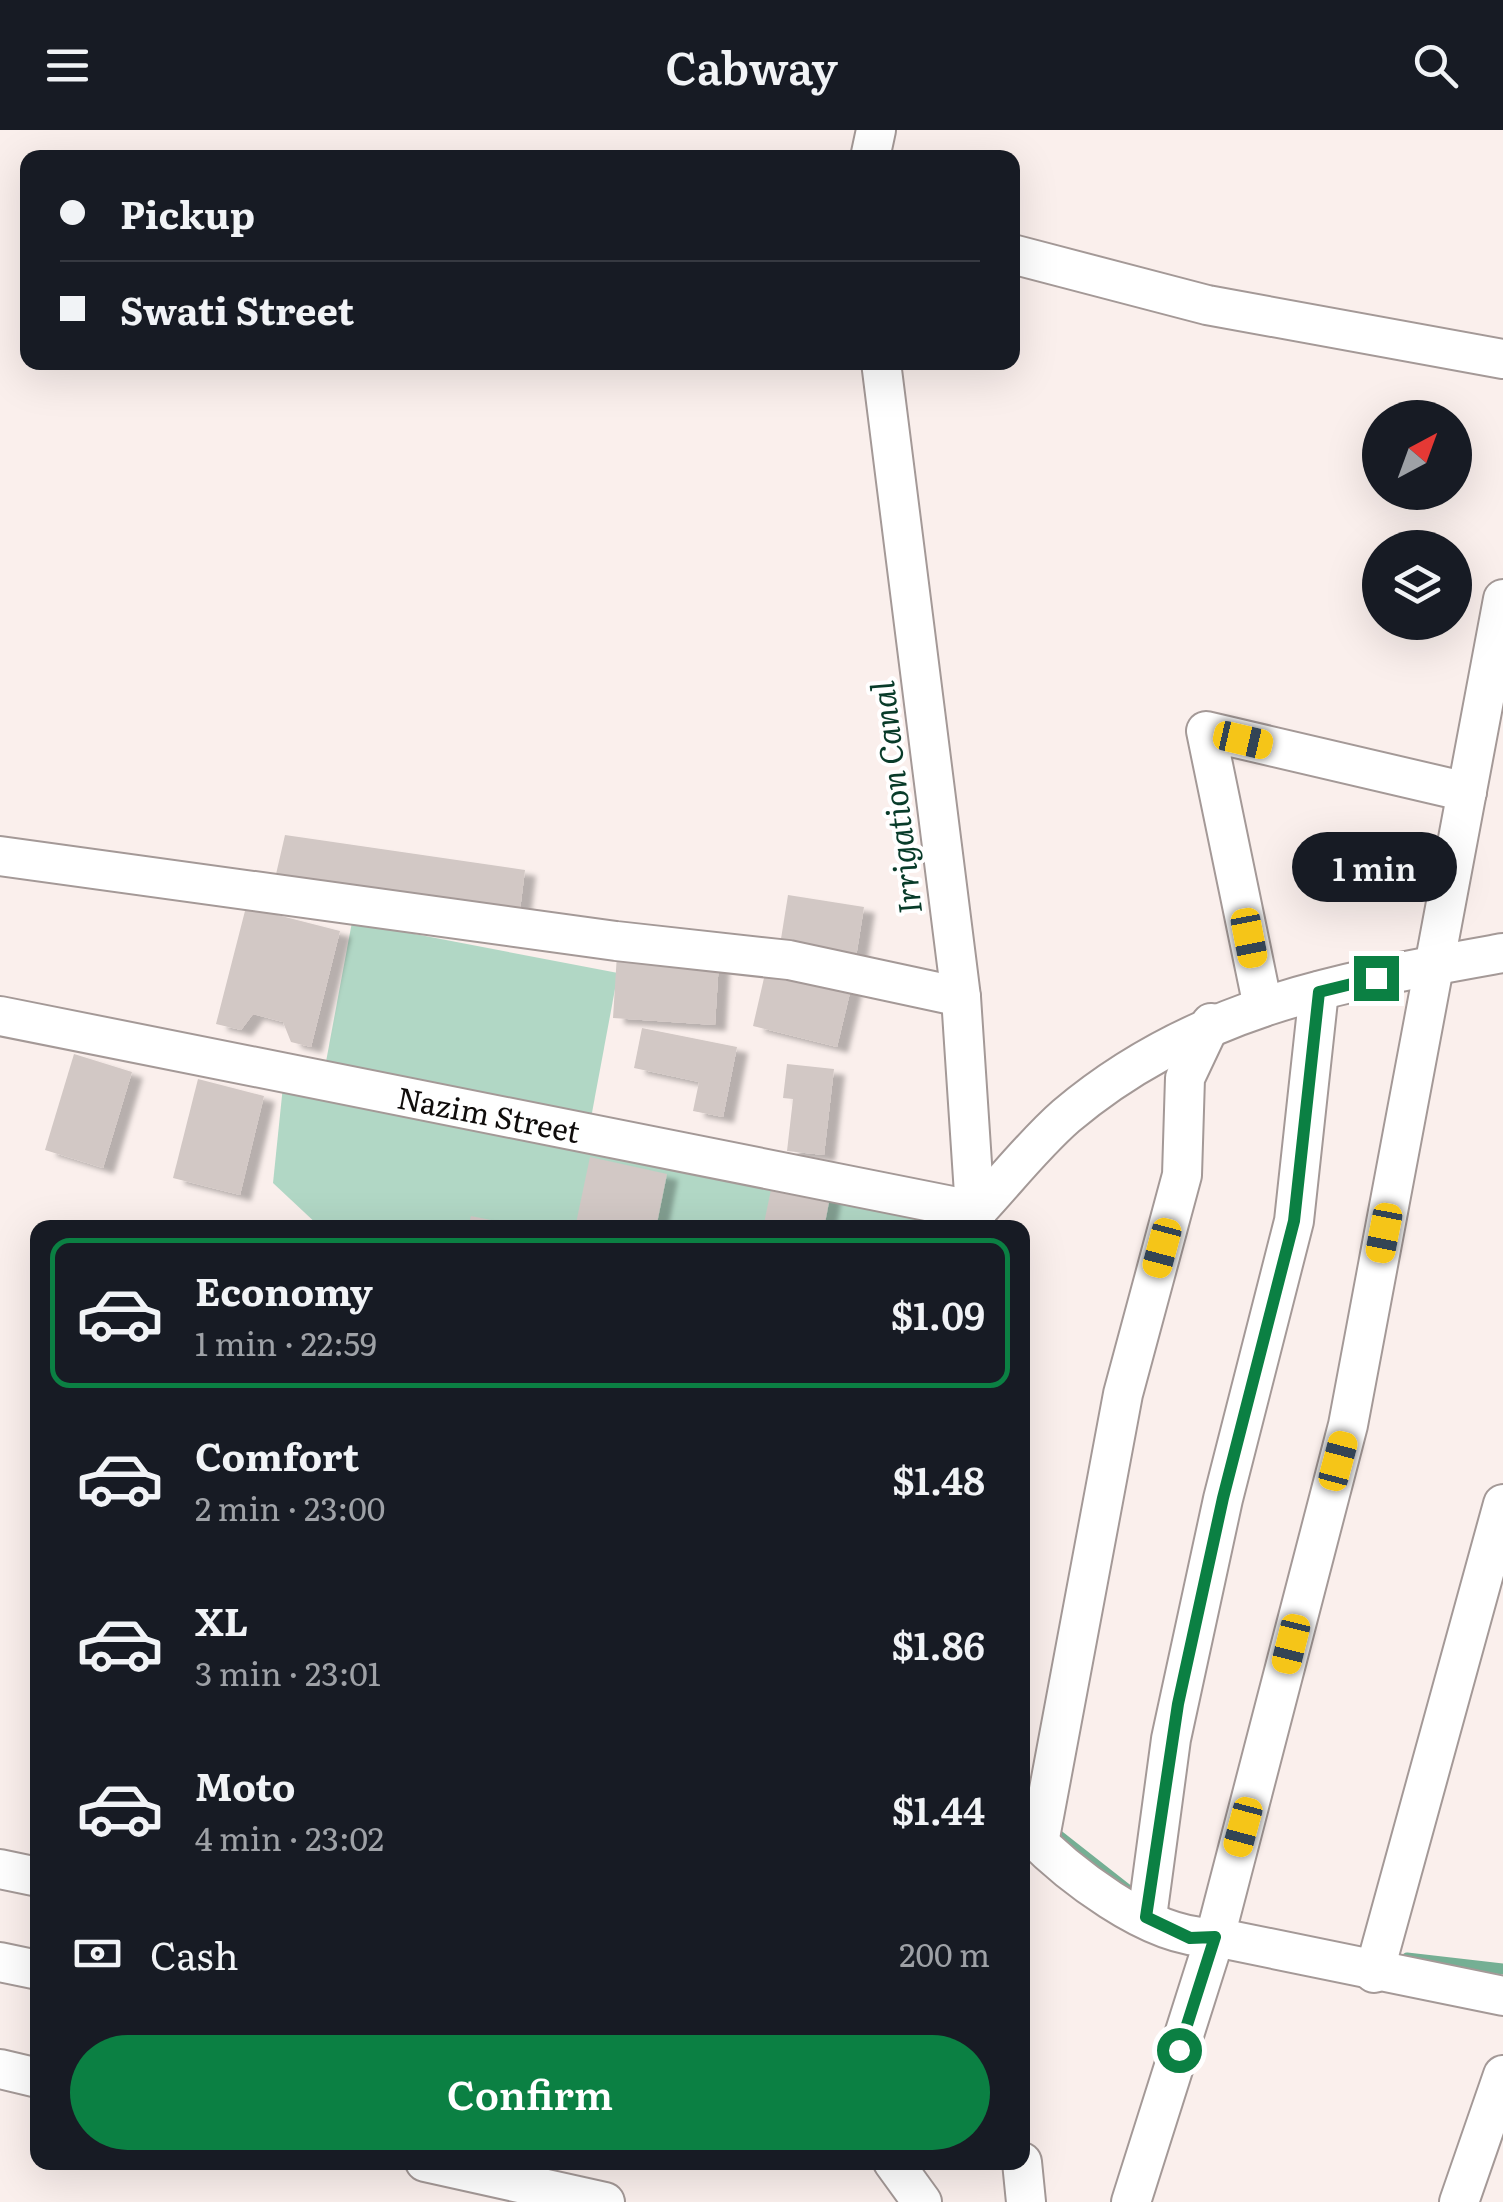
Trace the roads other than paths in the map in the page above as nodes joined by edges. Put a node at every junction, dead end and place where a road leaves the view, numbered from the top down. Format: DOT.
graph roads {
  1 [pos="1020,256"];
  2 [pos="1503,358"];
  3 [pos="882,370"];
  4 [pos="1503,599"];
  5 [pos="1494,701"];
  6 [pos="1467,792"];
  7 [pos="0,856"];
  8 [pos="1503,953"];
  9 [pos="1434,965"];
  10 [pos="1319,992"];
  11 [pos="962,997"];
  12 [pos="1263,1007"];
  13 [pos="0,1016"];
  14 [pos="1211,1023"];
  15 [pos="977,1219"];
  16 [pos="1503,1504"];
  17 [pos="1030,1835"];
  18 [pos="0,1869"];
  19 [pos="30,1875"];
  20 [pos="1146,1917"];
  21 [pos="1215,1937"];
  22 [pos="0,1962"];
  23 [pos="30,1968"];
  24 [pos="1374,1973"];
  25 [pos="1503,1996"];
  26 [pos="0,2070"];
  27 [pos="30,2076"];
  28 [pos="1503,2076"];
  29 [pos="462,2170"];
  30 [pos="899,2170"];
  31 [pos="1023,2170"];
  32 [pos="605,2202"];
  33 [pos="922,2202"];
  34 [pos="1026,2202"];
  35 [pos="1132,2202"];
  36 [pos="1459,2202"];
  1 -- 2 [label="street"];
  3 -- 11 [label="street"];
  4 -- 5 [label="street"];
  5 -- 6 [label="street"];
  6 -- 9 [label="street"];
  6 -- 12 [label="street"];
  7 -- 11 [label="street"];
  8 -- 9 [label="street"];
  9 -- 10 [label="street"];
  9 -- 21 [label="street"];
  10 -- 12 [label="street"];
  10 -- 20 [label="street"];
  11 -- 15 [label="street"];
  12 -- 14 [label="street"];
  13 -- 15 [label="street, Nazim Street"];
  14 -- 15 [label="street"];
  14 -- 17 [label="street"];
  16 -- 24 [label="street"];
  17 -- 20 [label="street"];
  18 -- 19 [label="street"];
  20 -- 21 [label="street"];
  21 -- 24 [label="street"];
  21 -- 35 [label="street"];
  22 -- 23 [label="street"];
  24 -- 25 [label="street"];
  26 -- 27 [label="street"];
  28 -- 36 [label="street"];
  29 -- 32 [label="street"];
  30 -- 33 [label="street"];
  31 -- 34 [label="street"];
}
